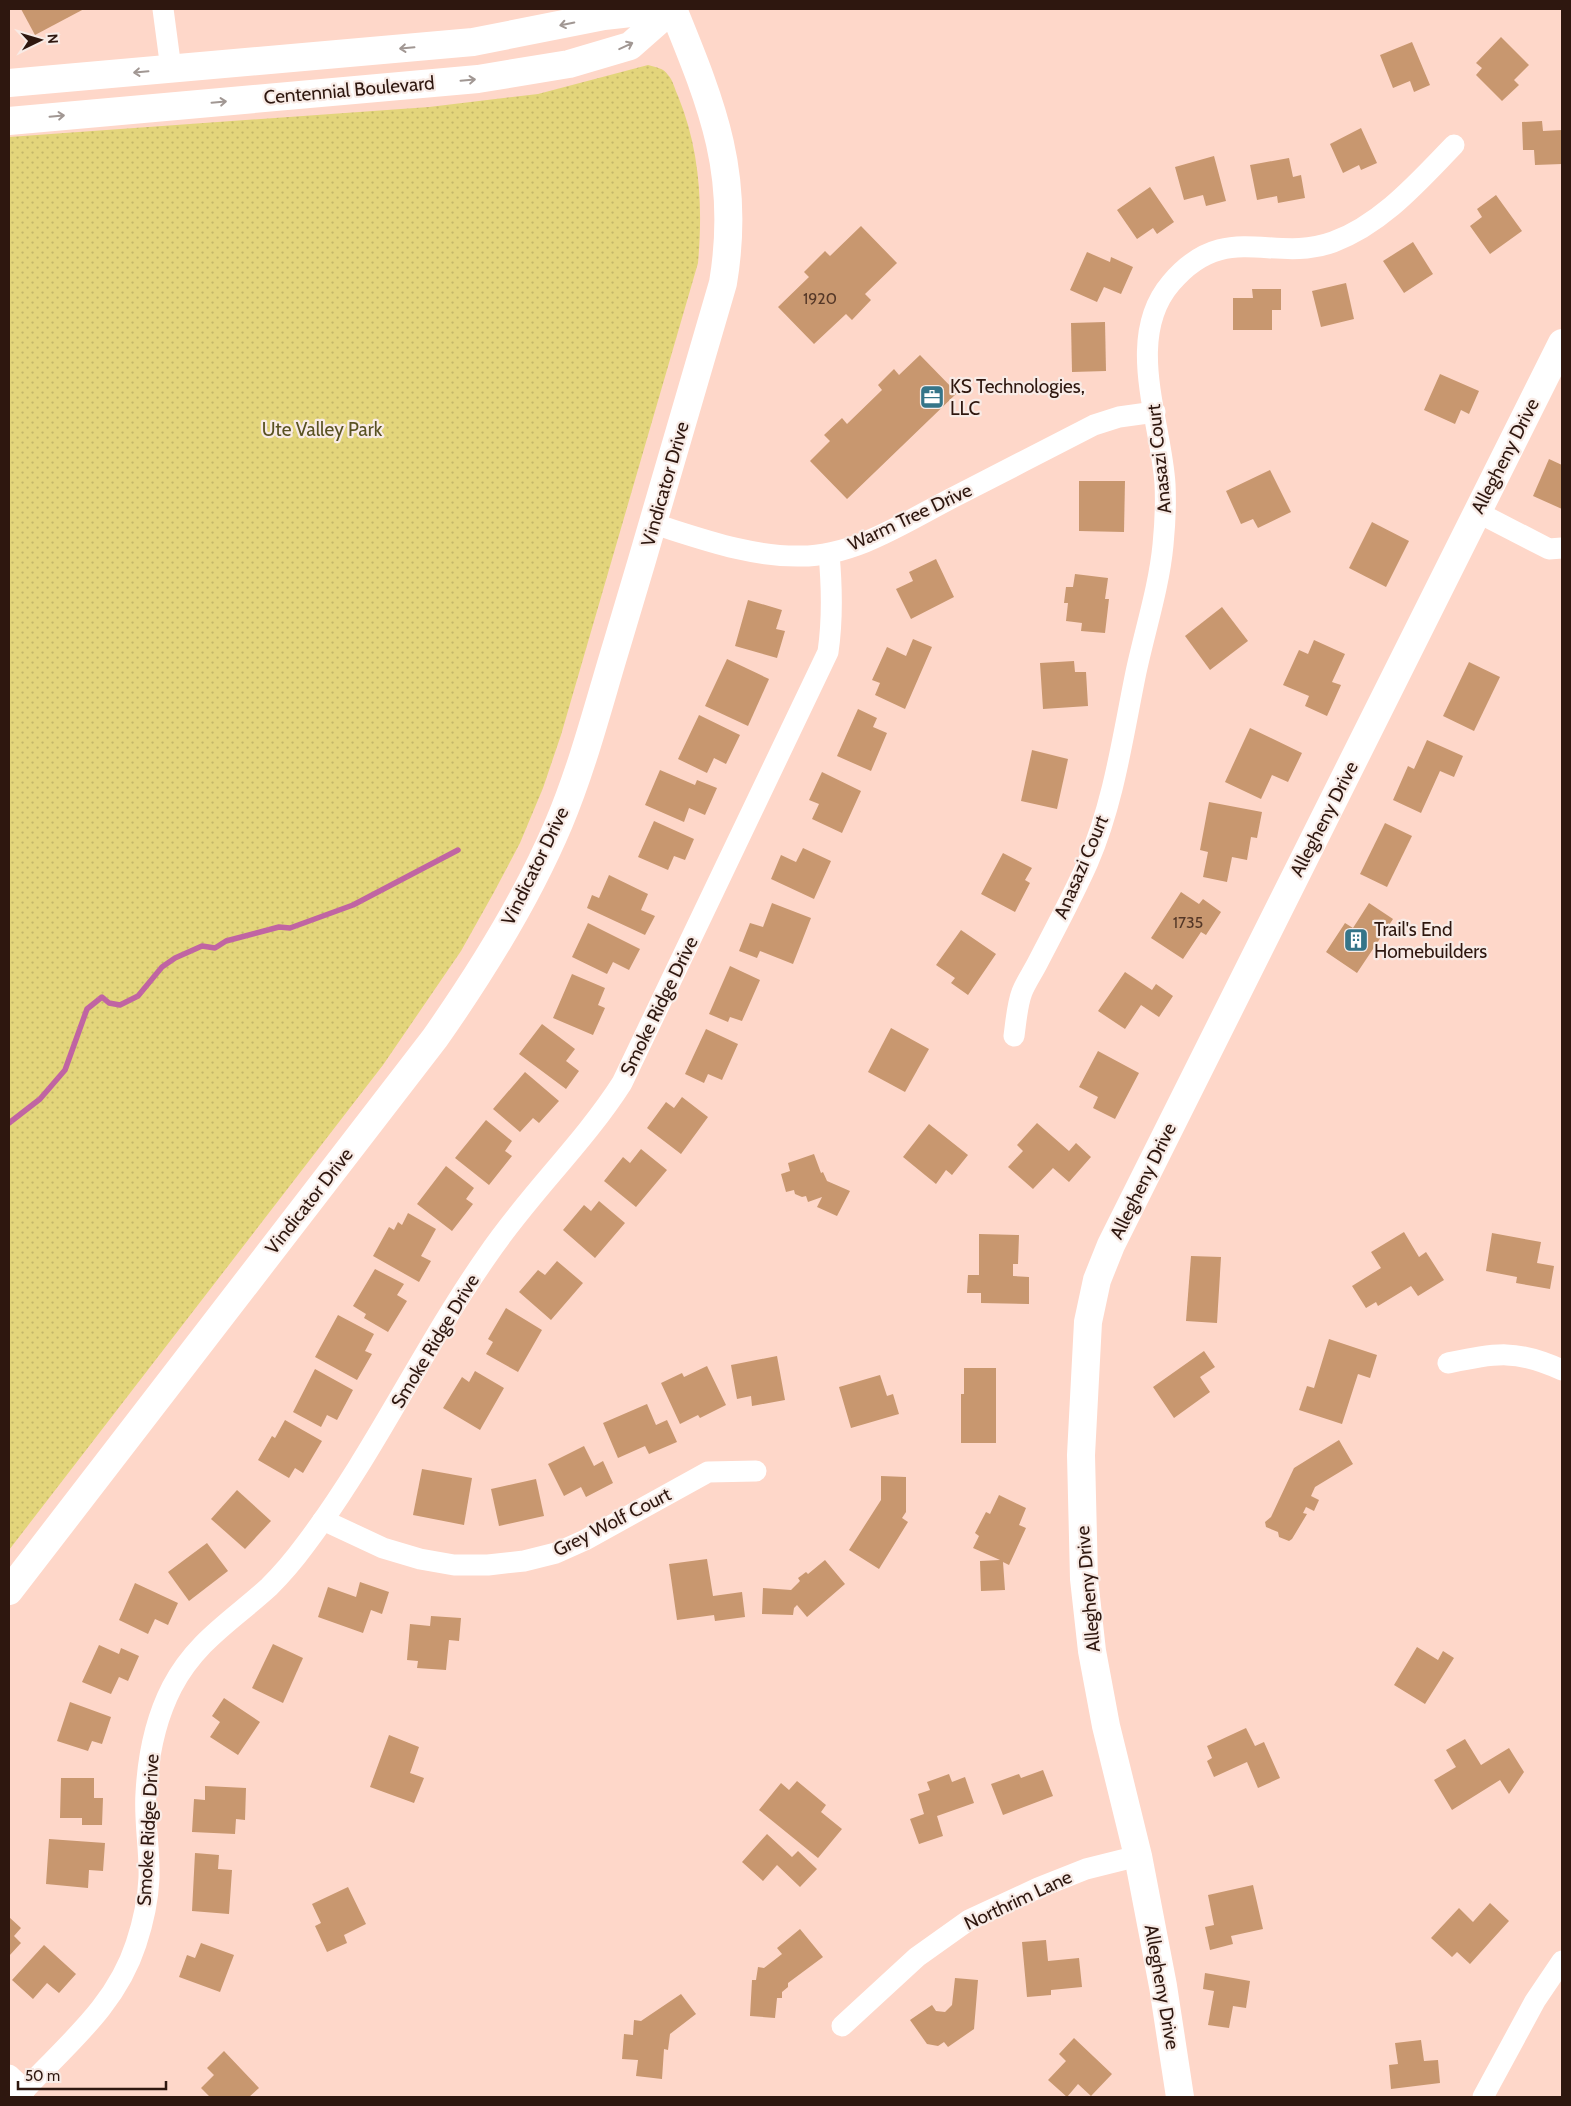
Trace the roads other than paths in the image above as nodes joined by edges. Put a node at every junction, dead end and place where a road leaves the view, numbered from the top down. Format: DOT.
graph roads {
  1 [pos="163,9"];
  2 [pos="668,9"];
  3 [pos="673,9"];
  4 [pos="171,69"];
  5 [pos="9,83"];
  6 [pos="9,121"];
  7 [pos="1454,145"];
  8 [pos="1562,343"];
  9 [pos="1155,412"];
  10 [pos="1477,512"];
  11 [pos="654,524"];
  12 [pos="1562,548"];
  13 [pos="829,554"];
  14 [pos="1014,1036"];
  15 [pos="1448,1362"];
  16 [pos="1562,1370"];
  17 [pos="756,1472"];
  18 [pos="323,1520"];
  19 [pos="9,1591"];
  20 [pos="1138,1856"];
  21 [pos="1562,1961"];
  22 [pos="842,2026"];
  23 [pos="9,2075"];
  24 [pos="22,2093"];
  25 [pos="1180,2097"];
  26 [pos="1483,2097"];
  1 -- 4 [label="street"];
  2 -- 4 [label="main road, Centennial Boulevard, one-way"];
  6 -- 3 [label="main road, Centennial Boulevard, one-way"];
  3 -- 11 [label="main road, Vindicator Drive"];
  4 -- 5 [label="main road, Centennial Boulevard, one-way"];
  7 -- 9 [label="street, Anasazi Court"];
  8 -- 10 [label="main road, Allegheny Drive"];
  9 -- 13 [label="street, Warm Tree Drive"];
  9 -- 14 [label="street, Anasazi Court"];
  10 -- 12 [label="street"];
  10 -- 20 [label="main road, Allegheny Drive"];
  11 -- 13 [label="street, Warm Tree Drive"];
  11 -- 19 [label="main road, Vindicator Drive"];
  13 -- 18 [label="street, Smoke Ridge Drive"];
  15 -- 16 [label="street"];
  17 -- 18 [label="street, Grey Wolf Court"];
  18 -- 24 [label="street, Smoke Ridge Drive"];
  20 -- 22 [label="street, Northrim Lane"];
  20 -- 25 [label="main road, Allegheny Drive"];
  21 -- 26 [label="street"];
  23 -- 24 [label="street"];
}
